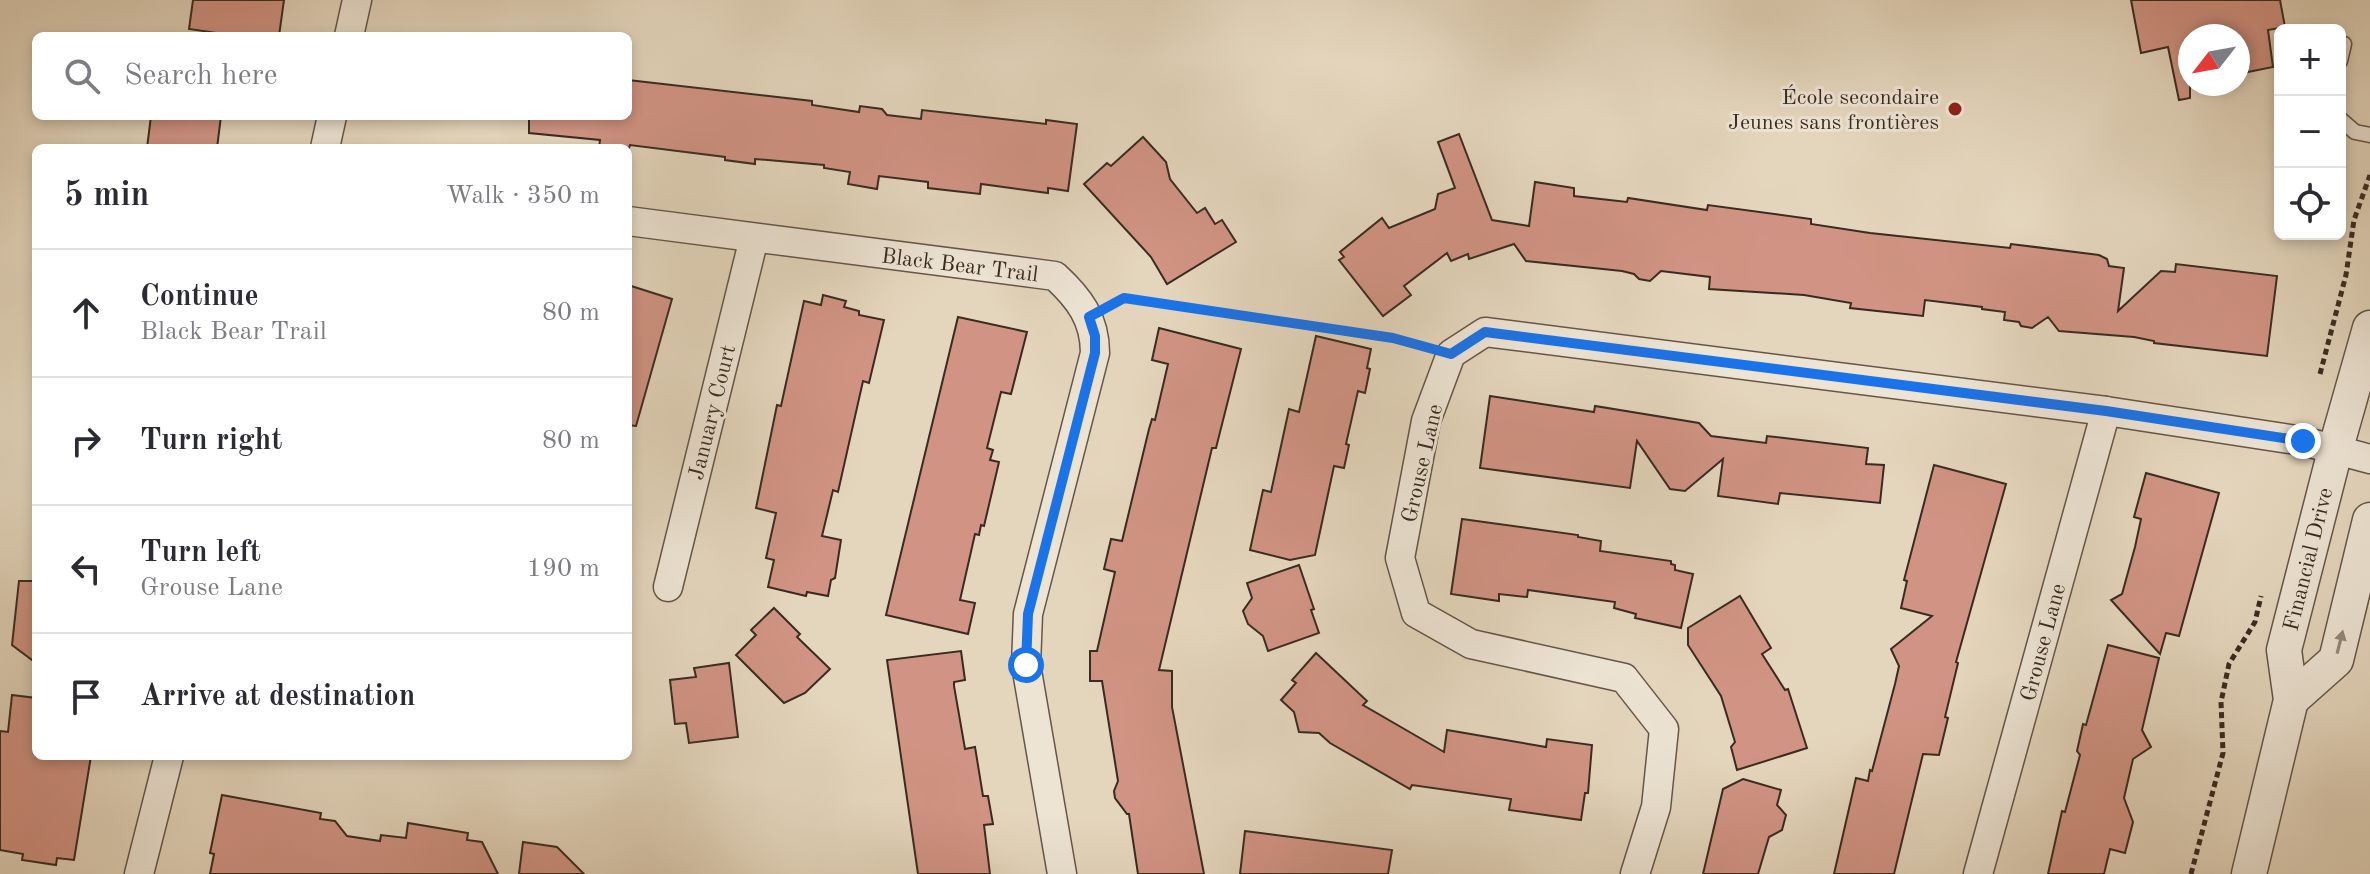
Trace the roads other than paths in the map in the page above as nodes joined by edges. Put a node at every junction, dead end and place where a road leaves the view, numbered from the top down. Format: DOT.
graph roads {
  1 [pos="357,0"];
  2 [pos="350,32"];
  3 [pos="331,120"];
  4 [pos="2346,124"];
  5 [pos="2370,135"];
  6 [pos="326,144"];
  7 [pos="632,222"];
  8 [pos="754,238"];
  9 [pos="2370,328"];
  10 [pos="2106,411"];
  11 [pos="2335,451"];
  12 [pos="2370,459"];
  13 [pos="2370,520"];
  14 [pos="668,587"];
  15 [pos="2291,700"];
  16 [pos="168,760"];
  17 [pos="139,874"];
  18 [pos="1062,874"];
  19 [pos="1635,874"];
  20 [pos="1978,874"];
  21 [pos="2249,874"];
  1 -- 2 [label="street"];
  3 -- 6 [label="street"];
  4 -- 5 [label="lane"];
  7 -- 8 [label="street, Black Bear Trail"];
  8 -- 14 [label="street, January Court"];
  8 -- 18 [label="street, Black Bear Trail"];
  9 -- 11 [label="street, Financial Drive"];
  10 -- 11 [label="street"];
  10 -- 19 [label="street, Grouse Lane"];
  10 -- 20 [label="street, Grouse Lane"];
  11 -- 12 [label="street"];
  11 -- 15 [label="street, Financial Drive"];
  15 -- 13 [label="street, one-way"];
  15 -- 21 [label="street, Financial Drive"];
  16 -- 17 [label="street"];
}
